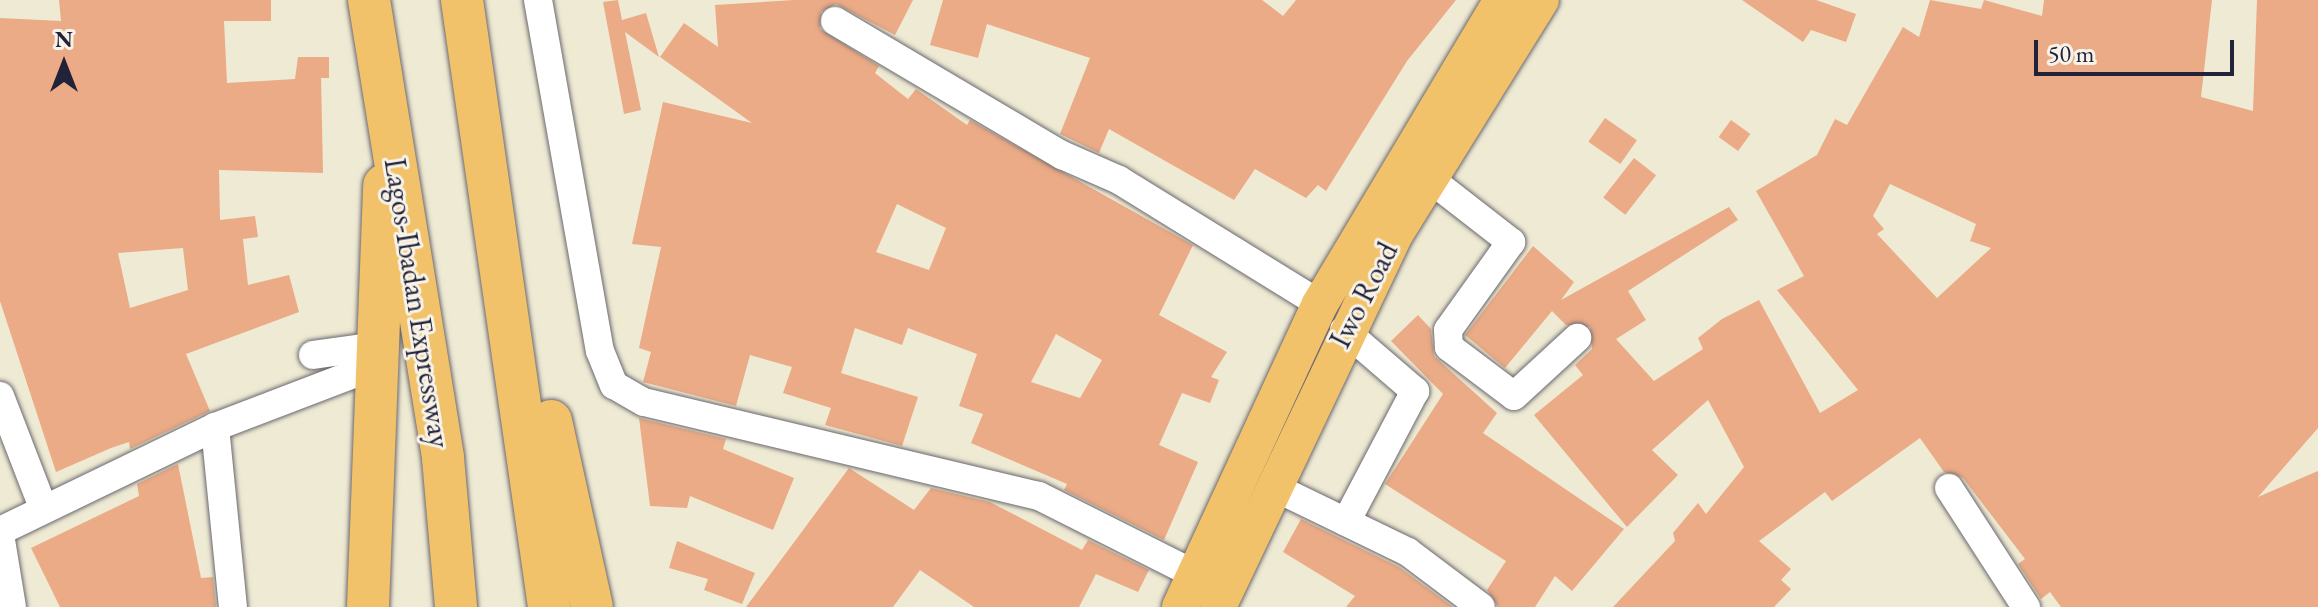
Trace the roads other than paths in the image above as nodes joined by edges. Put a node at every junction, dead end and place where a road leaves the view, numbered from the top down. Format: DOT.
graph roads {
  1 [pos="369,0"];
  2 [pos="462,0"];
  3 [pos="538,0"];
  4 [pos="1541,0"];
  5 [pos="1494,4"];
  6 [pos="835,21"];
  7 [pos="391,144"];
  8 [pos="490,161"];
  9 [pos="1430,179"];
  10 [pos="1320,304"];
  11 [pos="1344,330"];
  12 [pos="1577,338"];
  13 [pos="313,355"];
  14 [pos="377,356"];
  15 [pos="0,396"];
  16 [pos="215,427"];
  17 [pos="1276,488"];
  18 [pos="1949,488"];
  19 [pos="42,505"];
  20 [pos="1346,522"];
  21 [pos="0,533"];
  22 [pos="1196,575"];
  23 [pos="12,607"];
  24 [pos="233,607"];
  25 [pos="368,607"];
  26 [pos="456,607"];
  27 [pos="549,607"];
  28 [pos="592,607"];
  29 [pos="1180,607"];
  30 [pos="1218,607"];
  31 [pos="1481,607"];
  32 [pos="2026,607"];
  1 -- 7 [label="highway, Lagos-Ibadan Expressway"];
  2 -- 8 [label="highway"];
  3 -- 22 [label="street"];
  4 -- 9 [label="main road, Iwo Road"];
  5 -- 10 [label="main road, Iwo Road"];
  6 -- 10 [label="street"];
  7 -- 14 [label="highway"];
  7 -- 26 [label="highway, Lagos-Ibadan Expressway"];
  8 -- 27 [label="highway"];
  8 -- 28 [label="highway"];
  9 -- 11 [label="main road, Iwo Road"];
  9 -- 12 [label="street"];
  10 -- 22 [label="main road, Iwo Road"];
  11 -- 17 [label="main road, Iwo Road"];
  11 -- 20 [label="street"];
  13 -- 14 [label="street"];
  14 -- 16 [label="street"];
  14 -- 25 [label="highway"];
  15 -- 19 [label="street"];
  16 -- 19 [label="street"];
  16 -- 24 [label="street"];
  17 -- 20 [label="street"];
  17 -- 30 [label="main road, Iwo Road"];
  18 -- 32 [label="street"];
  19 -- 21 [label="street"];
  20 -- 31 [label="street"];
  21 -- 23 [label="street"];
  22 -- 29 [label="main road, Iwo Road"];
}
